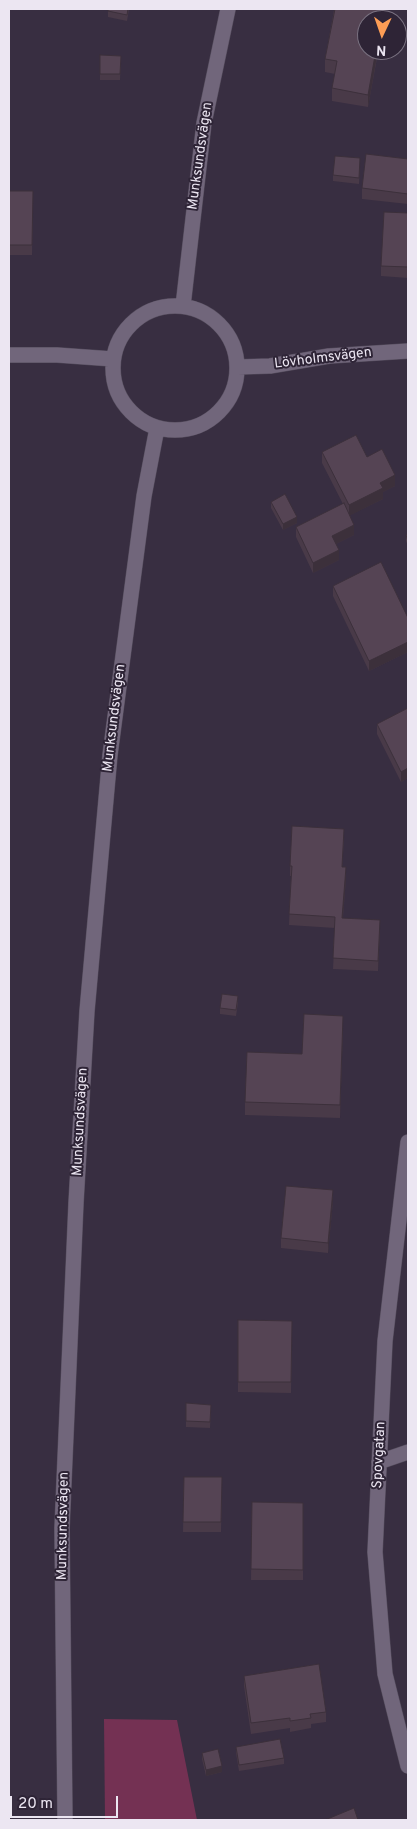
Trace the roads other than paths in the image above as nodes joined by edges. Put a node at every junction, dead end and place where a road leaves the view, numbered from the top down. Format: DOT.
graph roads {
  1 [pos="228,9"];
  2 [pos="183,306"];
  3 [pos="408,351"];
  4 [pos="9,355"];
  5 [pos="113,360"];
  6 [pos="238,367"];
  7 [pos="157,428"];
  8 [pos="408,1142"];
  9 [pos="408,1452"];
  10 [pos="379,1462"];
  11 [pos="408,1766"];
  12 [pos="65,1820"];
  1 -- 2 [label="street, Munksundsvägen"];
  2 -- 5 [label="street"];
  2 -- 6 [label="street"];
  3 -- 6 [label="street, Lövholmsvägen"];
  4 -- 5 [label="street"];
  5 -- 7 [label="street"];
  6 -- 7 [label="street"];
  7 -- 12 [label="street, Munksundsvägen"];
  8 -- 10 [label="street, Spovgatan"];
  9 -- 10 [label="street"];
  10 -- 11 [label="street, Spovgatan"];
}
